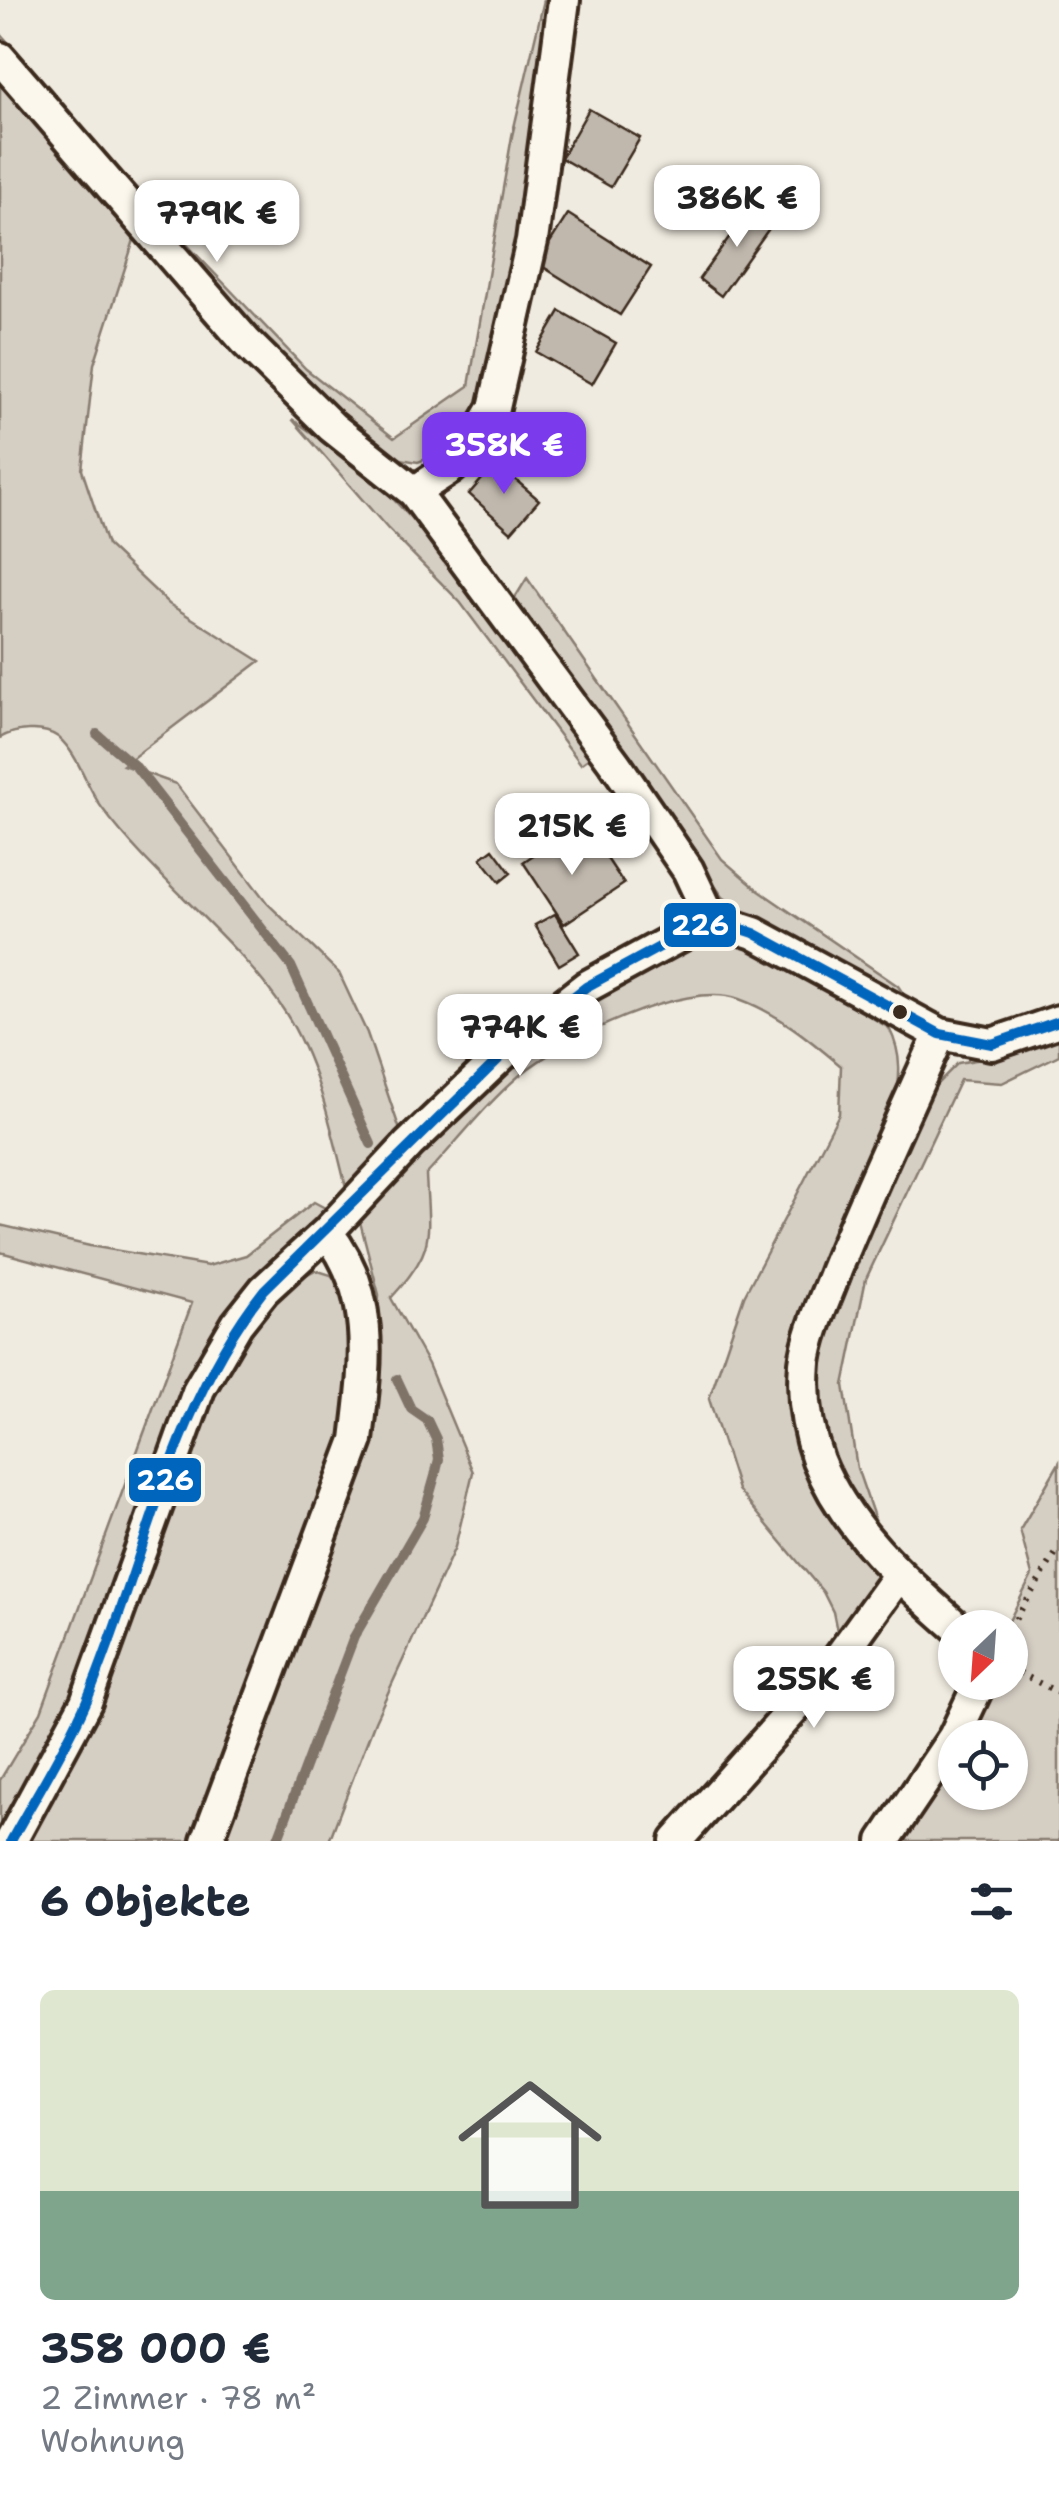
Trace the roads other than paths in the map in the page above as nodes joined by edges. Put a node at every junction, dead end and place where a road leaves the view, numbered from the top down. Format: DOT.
graph roads {
  1 [pos="564,0"];
  2 [pos="0,58"];
  3 [pos="414,492"];
  4 [pos="711,919"];
  5 [pos="1059,1021"];
  6 [pos="940,1034"];
  7 [pos="328,1232"];
  8 [pos="898,1576"];
  9 [pos="938,1611"];
  10 [pos="971,1700"];
  11 [pos="11,1841"];
  12 [pos="206,1841"];
  13 [pos="676,1841"];
  14 [pos="884,1841"];
  1 -- 3 [label="street"];
  2 -- 3 [label="street"];
  3 -- 4 [label="street"];
  4 -- 6 [label="street"];
  4 -- 7 [label="street"];
  5 -- 6 [label="street"];
  6 -- 8 [label="street"];
  7 -- 11 [label="street"];
  7 -- 12 [label="street"];
  8 -- 9 [label="street"];
  8 -- 13 [label="street"];
  10 -- 14 [label="street"];
}
